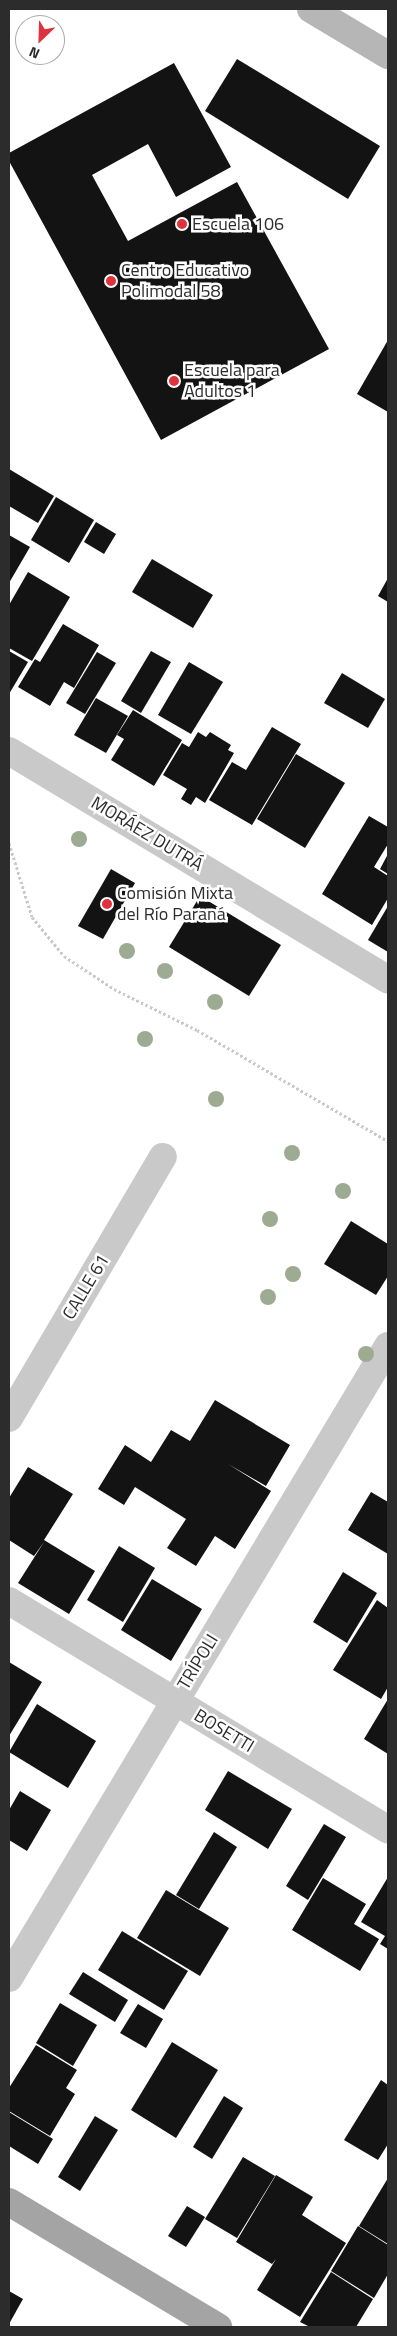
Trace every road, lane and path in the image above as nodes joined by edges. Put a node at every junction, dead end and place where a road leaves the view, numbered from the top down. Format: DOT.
graph roads {
  1 [pos="311,9"];
  2 [pos="388,55"];
  3 [pos="9,751"];
  4 [pos="9,843"];
  5 [pos="388,980"];
  6 [pos="388,1141"];
  7 [pos="163,1157"];
  8 [pos="388,1346"];
  9 [pos="9,1418"];
  10 [pos="9,1601"];
  11 [pos="175,1701"];
  12 [pos="388,1830"];
  13 [pos="9,1978"];
  14 [pos="9,2202"];
  15 [pos="218,2327"];
  1 -- 2 [label="main road"];
  3 -- 5 [label="street, MORÁEZ DUTRÁ"];
  4 -- 6 [label="path"];
  7 -- 9 [label="street, CALLE 61"];
  8 -- 11 [label="street, TRÍPOLI"];
  10 -- 11 [label="street, BOSETTI"];
  11 -- 12 [label="street, BOSETTI"];
  11 -- 13 [label="street, TRÍPOLI"];
  14 -- 15 [label="main road"];
}
